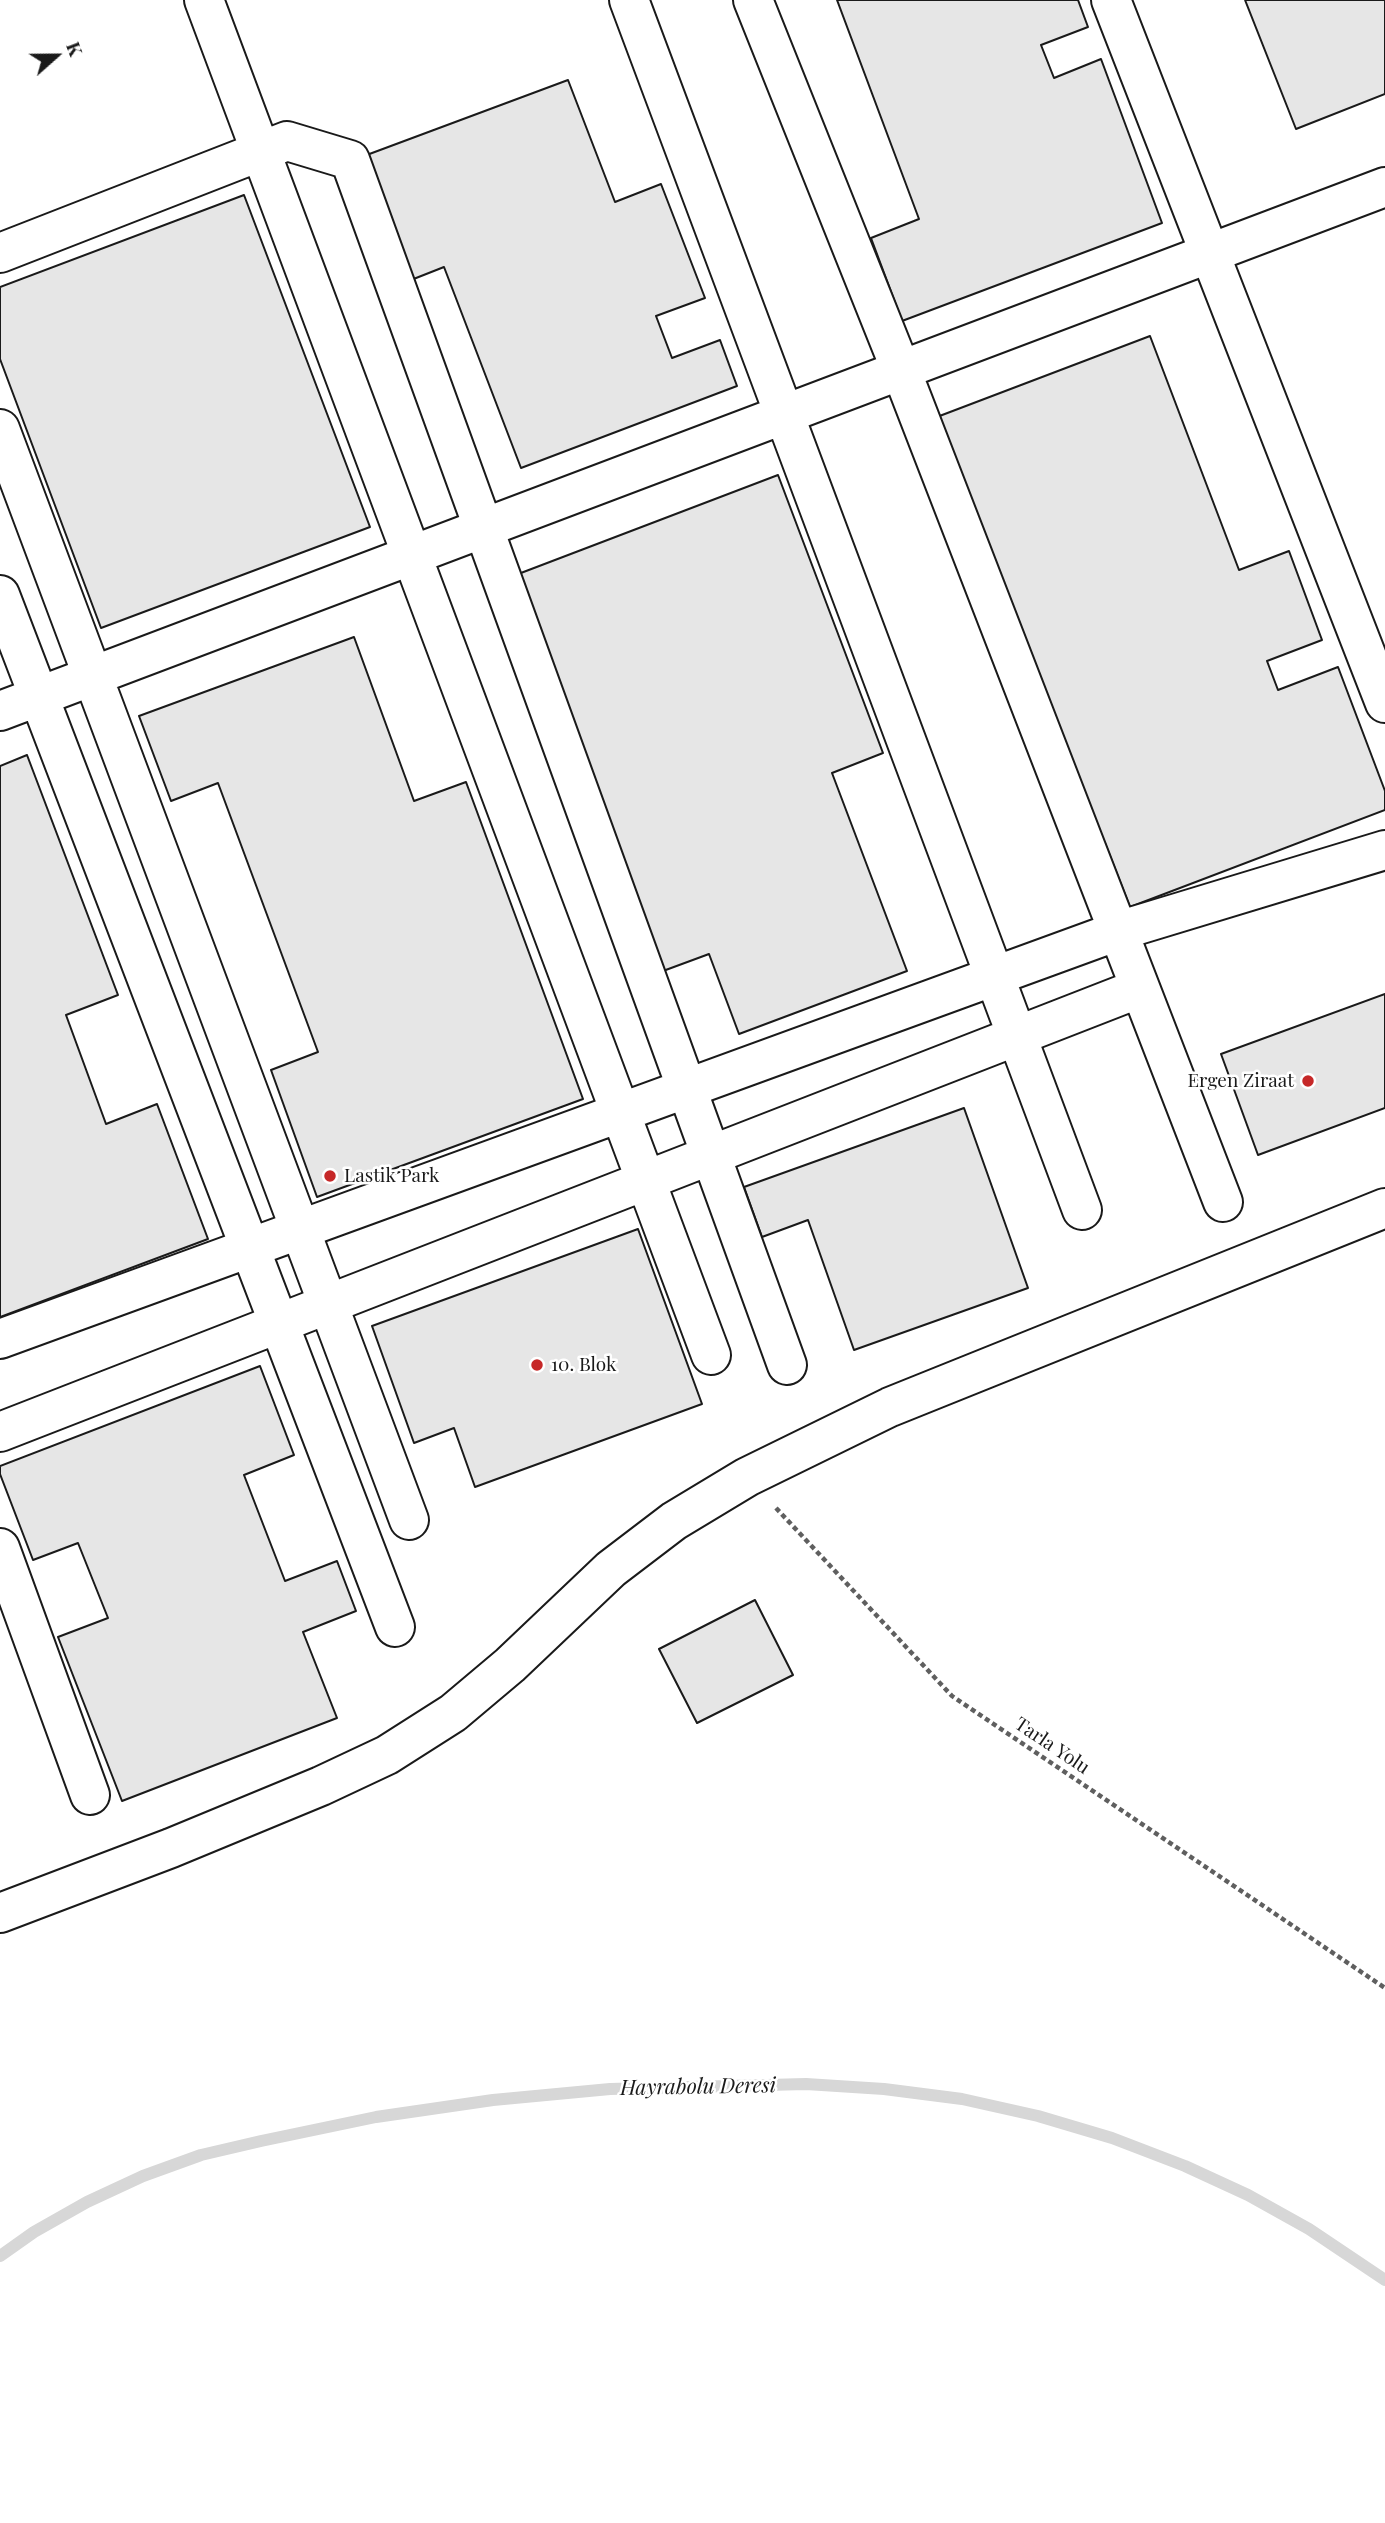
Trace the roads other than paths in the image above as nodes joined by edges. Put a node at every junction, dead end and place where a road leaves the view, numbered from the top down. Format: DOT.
graph roads {
  1 [pos="204,0"];
  2 [pos="629,0"];
  3 [pos="753,0"];
  4 [pos="1111,0"];
  5 [pos="261,152"];
  6 [pos="1385,187"];
  7 [pos="0,253"];
  8 [pos="1209,253"];
  9 [pos="901,370"];
  10 [pos="784,415"];
  11 [pos="0,429"];
  12 [pos="483,528"];
  13 [pos="412,556"];
  14 [pos="0,595"];
  15 [pos="94,676"];
  16 [pos="39,697"];
  17 [pos="1385,703"];
  18 [pos="0,711"];
  19 [pos="1385,850"];
  20 [pos="1118,931"];
  21 [pos="995,976"];
  22 [pos="1140,988"];
  23 [pos="1017,1036"];
  24 [pos="687,1088"];
  25 [pos="621,1112"];
  26 [pos="711,1156"];
  27 [pos="647,1180"];
  28 [pos="1223,1202"];
  29 [pos="1385,1208"];
  30 [pos="1082,1210"];
  31 [pos="300,1229"];
  32 [pos="250,1248"];
  33 [pos="328,1304"];
  34 [pos="278,1323"];
  35 [pos="0,1339"];
  36 [pos="712,1355"];
  37 [pos="786,1365"];
  38 [pos="0,1432"];
  39 [pos="409,1520"];
  40 [pos="0,1548"];
  41 [pos="395,1627"];
  42 [pos="90,1795"];
  43 [pos="0,1913"];
  1 -- 5 [label="street"];
  2 -- 10 [label="street"];
  3 -- 9 [label="street"];
  4 -- 8 [label="street"];
  5 -- 7 [label="street"];
  5 -- 12 [label="street"];
  5 -- 13 [label="street"];
  6 -- 8 [label="street"];
  8 -- 9 [label="street"];
  8 -- 17 [label="street"];
  9 -- 10 [label="street"];
  9 -- 20 [label="street"];
  10 -- 12 [label="street"];
  10 -- 21 [label="street"];
  11 -- 15 [label="street"];
  12 -- 13 [label="street"];
  12 -- 24 [label="street"];
  13 -- 15 [label="street"];
  13 -- 25 [label="street"];
  14 -- 16 [label="street"];
  15 -- 16 [label="street"];
  15 -- 31 [label="street"];
  16 -- 18 [label="street"];
  16 -- 32 [label="street"];
  19 -- 20 [label="street"];
  20 -- 21 [label="street"];
  20 -- 22 [label="street"];
  21 -- 23 [label="street"];
  21 -- 24 [label="street"];
  22 -- 23 [label="street"];
  22 -- 28 [label="street"];
  23 -- 26 [label="street"];
  23 -- 30 [label="street"];
  24 -- 25 [label="street"];
  24 -- 26 [label="street"];
  25 -- 27 [label="street"];
  25 -- 31 [label="street"];
  26 -- 27 [label="street"];
  26 -- 37 [label="street"];
  27 -- 33 [label="street"];
  27 -- 36 [label="street"];
  29 -- 43 [label="street"];
  31 -- 32 [label="street"];
  31 -- 33 [label="street"];
  32 -- 34 [label="street"];
  32 -- 35 [label="street"];
  33 -- 34 [label="street"];
  33 -- 39 [label="street"];
  34 -- 38 [label="street"];
  34 -- 41 [label="street"];
  40 -- 42 [label="street"];
}
